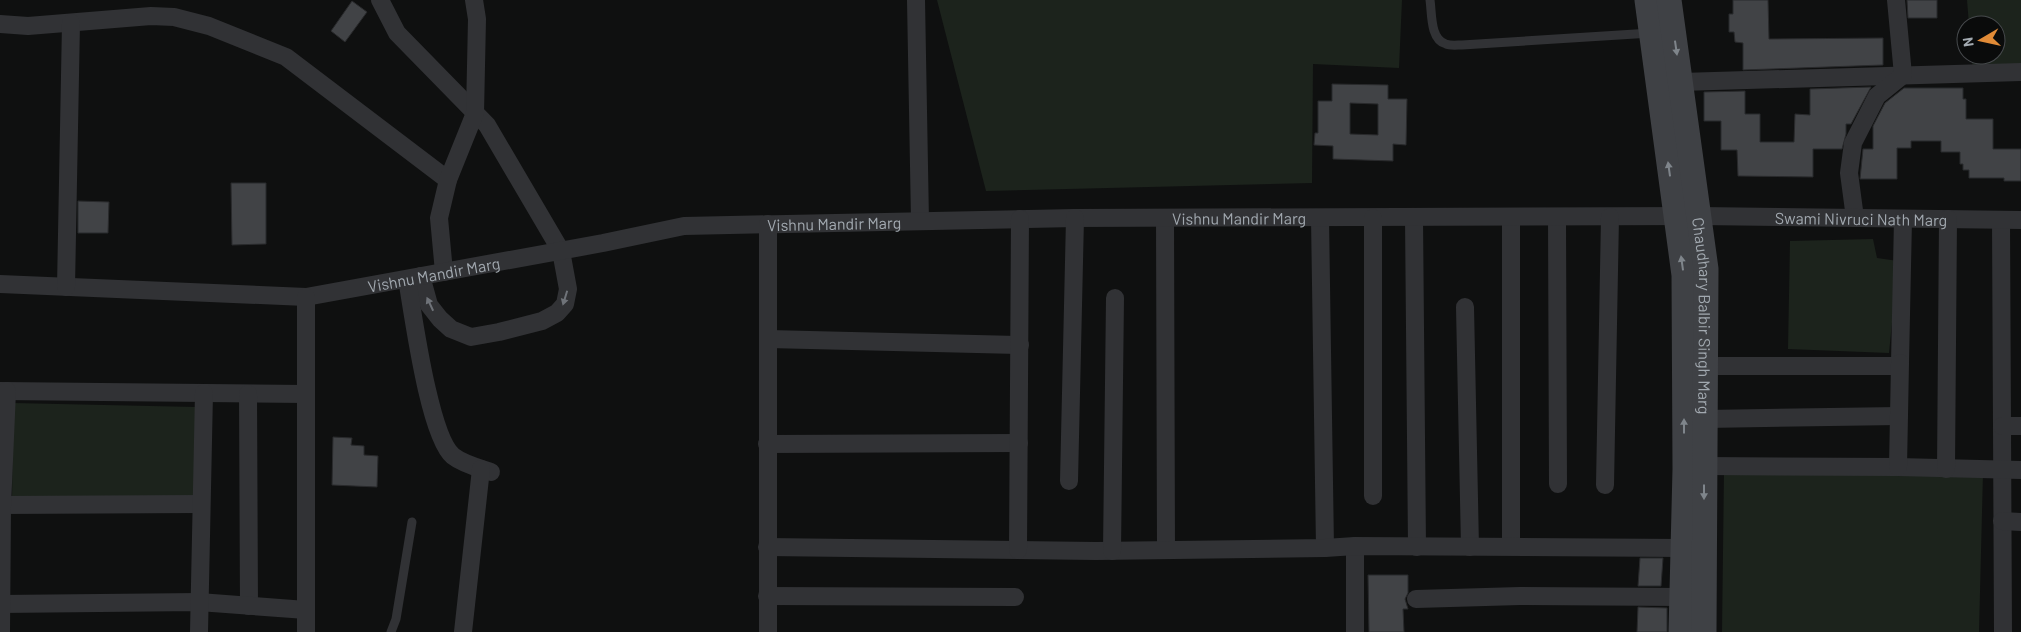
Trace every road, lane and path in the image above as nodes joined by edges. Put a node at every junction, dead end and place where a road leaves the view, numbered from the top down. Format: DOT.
graph roads {
  1 [pos="380,0"];
  2 [pos="474,0"];
  3 [pos="916,0"];
  4 [pos="1430,0"];
  5 [pos="1647,0"];
  6 [pos="1669,0"];
  7 [pos="1896,0"];
  8 [pos="71,22"];
  9 [pos="0,24"];
  10 [pos="1651,33"];
  11 [pos="2021,72"];
  12 [pos="1902,75"];
  13 [pos="1681,82"];
  14 [pos="475,113"];
  15 [pos="448,180"];
  16 [pos="1687,217"];
  17 [pos="1075,218"];
  18 [pos="1165,218"];
  19 [pos="1320,218"];
  20 [pos="1374,218"];
  21 [pos="1414,218"];
  22 [pos="1511,218"];
  23 [pos="1557,218"];
  24 [pos="1610,218"];
  25 [pos="1855,218"];
  26 [pos="1020,219"];
  27 [pos="1903,219"];
  28 [pos="1948,219"];
  29 [pos="2001,220"];
  30 [pos="2021,220"];
  31 [pos="920,221"];
  32 [pos="768,224"];
  33 [pos="561,250"];
  34 [pos="444,272"];
  35 [pos="414,278"];
  36 [pos="0,284"];
  37 [pos="66,287"];
  38 [pos="306,297"];
  39 [pos="1115,298"];
  40 [pos="1465,307"];
  41 [pos="768,339"];
  42 [pos="1020,345"];
  43 [pos="1900,363"];
  44 [pos="1705,366"];
  45 [pos="3,391"];
  46 [pos="204,393"];
  47 [pos="248,394"];
  48 [pos="306,394"];
  49 [pos="1899,416"];
  50 [pos="1704,419"];
  51 [pos="2002,426"];
  52 [pos="2021,426"];
  53 [pos="1019,443"];
  54 [pos="768,444"];
  55 [pos="1704,466"];
  56 [pos="1898,467"];
  57 [pos="1946,468"];
  58 [pos="2002,470"];
  59 [pos="2021,470"];
  60 [pos="1069,481"];
  61 [pos="1558,484"];
  62 [pos="1605,485"];
  63 [pos="1373,496"];
  64 [pos="202,504"];
  65 [pos="1,506"];
  66 [pos="2002,521"];
  67 [pos="412,522"];
  68 [pos="2021,522"];
  69 [pos="1355,546"];
  70 [pos="1511,546"];
  71 [pos="767,547"];
  72 [pos="1417,547"];
  73 [pos="1470,547"];
  74 [pos="1325,548"];
  75 [pos="1683,548"];
  76 [pos="1018,550"];
  77 [pos="1112,550"];
  78 [pos="1166,550"];
  79 [pos="767,596"];
  80 [pos="1015,597"];
  81 [pos="1682,597"];
  82 [pos="1416,599"];
  83 [pos="199,602"];
  84 [pos="1,604"];
  85 [pos="249,606"];
  86 [pos="306,610"];
  87 [pos="1,632"];
  88 [pos="199,632"];
  89 [pos="306,632"];
  90 [pos="391,632"];
  91 [pos="463,632"];
  92 [pos="768,632"];
  93 [pos="1356,632"];
  94 [pos="1681,632"];
  95 [pos="1704,632"];
  96 [pos="2003,632"];
  1 -- 14 [label="street"];
  2 -- 14 [label="street"];
  3 -- 31 [label="street"];
  4 -- 10 [label="lane"];
  5 -- 10 [label="street, Chaudhary Balbir Singh Marg"];
  6 -- 13 [label="street, Chaudhary Balbir Singh Marg, one-way"];
  7 -- 12 [label="street"];
  8 -- 9 [label="street"];
  8 -- 15 [label="street"];
  8 -- 37 [label="street"];
  16 -- 10 [label="street, Chaudhary Balbir Singh Marg, one-way"];
  11 -- 12 [label="street"];
  12 -- 13 [label="street"];
  12 -- 25 [label="street"];
  13 -- 16 [label="street, Chaudhary Balbir Singh Marg"];
  14 -- 15 [label="street"];
  14 -- 33 [label="street"];
  15 -- 34 [label="street"];
  16 -- 24 [label="street, Vishnu Mandir Marg"];
  16 -- 25 [label="street, Swami Nivruci Nath Marg"];
  16 -- 44 [label="street, Chaudhary Balbir Singh Marg"];
  75 -- 16 [label="street, Chaudhary Balbir Singh Marg, one-way"];
  17 -- 18 [label="street, Vishnu Mandir Marg"];
  17 -- 26 [label="street, Vishnu Mandir Marg"];
  17 -- 60 [label="street"];
  18 -- 19 [label="street, Vishnu Mandir Marg"];
  18 -- 78 [label="street"];
  19 -- 20 [label="street, Vishnu Mandir Marg"];
  19 -- 74 [label="street"];
  20 -- 21 [label="street, Vishnu Mandir Marg"];
  20 -- 63 [label="street"];
  21 -- 22 [label="street, Vishnu Mandir Marg"];
  21 -- 72 [label="street"];
  22 -- 23 [label="street, Vishnu Mandir Marg"];
  22 -- 70 [label="street"];
  23 -- 24 [label="street, Vishnu Mandir Marg"];
  23 -- 61 [label="street"];
  24 -- 62 [label="street"];
  25 -- 27 [label="street, Swami Nivruci Nath Marg"];
  26 -- 31 [label="street, Vishnu Mandir Marg"];
  26 -- 42 [label="street"];
  27 -- 28 [label="street, Swami Nivruci Nath Marg"];
  27 -- 43 [label="street"];
  28 -- 29 [label="street, Swami Nivruci Nath Marg"];
  28 -- 57 [label="street"];
  29 -- 30 [label="street, Swami Nivruci Nath Marg"];
  29 -- 51 [label="street"];
  31 -- 32 [label="street, Vishnu Mandir Marg"];
  32 -- 33 [label="street, Vishnu Mandir Marg"];
  32 -- 41 [label="street"];
  33 -- 34 [label="street, Vishnu Mandir Marg"];
  33 -- 35 [label="street, one-way"];
  34 -- 35 [label="street, Vishnu Mandir Marg"];
  35 -- 38 [label="street, Vishnu Mandir Marg"];
  35 -- 91 [label="street"];
  36 -- 37 [label="street, Vishnu Mandir Marg"];
  37 -- 38 [label="street, Vishnu Mandir Marg"];
  38 -- 48 [label="street"];
  39 -- 77 [label="street"];
  40 -- 73 [label="street"];
  41 -- 42 [label="street"];
  41 -- 54 [label="street"];
  42 -- 53 [label="street"];
  43 -- 44 [label="street"];
  43 -- 49 [label="street"];
  44 -- 50 [label="street, Chaudhary Balbir Singh Marg"];
  45 -- 46 [label="street"];
  45 -- 65 [label="street"];
  46 -- 47 [label="street"];
  46 -- 64 [label="street"];
  47 -- 48 [label="street"];
  47 -- 85 [label="street"];
  48 -- 86 [label="street"];
  49 -- 50 [label="street"];
  49 -- 56 [label="street"];
  50 -- 55 [label="street, Chaudhary Balbir Singh Marg"];
  51 -- 52 [label="street"];
  51 -- 58 [label="street"];
  53 -- 54 [label="street"];
  53 -- 76 [label="street"];
  54 -- 71 [label="street"];
  55 -- 56 [label="street"];
  55 -- 95 [label="street, Chaudhary Balbir Singh Marg, one-way"];
  56 -- 57 [label="street"];
  57 -- 58 [label="street"];
  58 -- 59 [label="street"];
  58 -- 66 [label="street"];
  64 -- 65 [label="street"];
  64 -- 83 [label="street"];
  65 -- 84 [label="street"];
  66 -- 68 [label="street"];
  66 -- 96 [label="street"];
  67 -- 90 [label="lane"];
  69 -- 72 [label="street"];
  69 -- 74 [label="street"];
  69 -- 93 [label="street"];
  70 -- 73 [label="street"];
  70 -- 75 [label="street"];
  71 -- 76 [label="street"];
  71 -- 79 [label="street"];
  72 -- 73 [label="street"];
  74 -- 78 [label="street"];
  75 -- 81 [label="street, Chaudhary Balbir Singh Marg"];
  76 -- 77 [label="street"];
  77 -- 78 [label="street"];
  79 -- 80 [label="street"];
  79 -- 92 [label="street"];
  81 -- 82 [label="street"];
  81 -- 94 [label="street, Chaudhary Balbir Singh Marg"];
  83 -- 84 [label="street"];
  83 -- 85 [label="street"];
  83 -- 88 [label="street"];
  84 -- 87 [label="street"];
  85 -- 86 [label="street"];
  86 -- 89 [label="street"];
}
